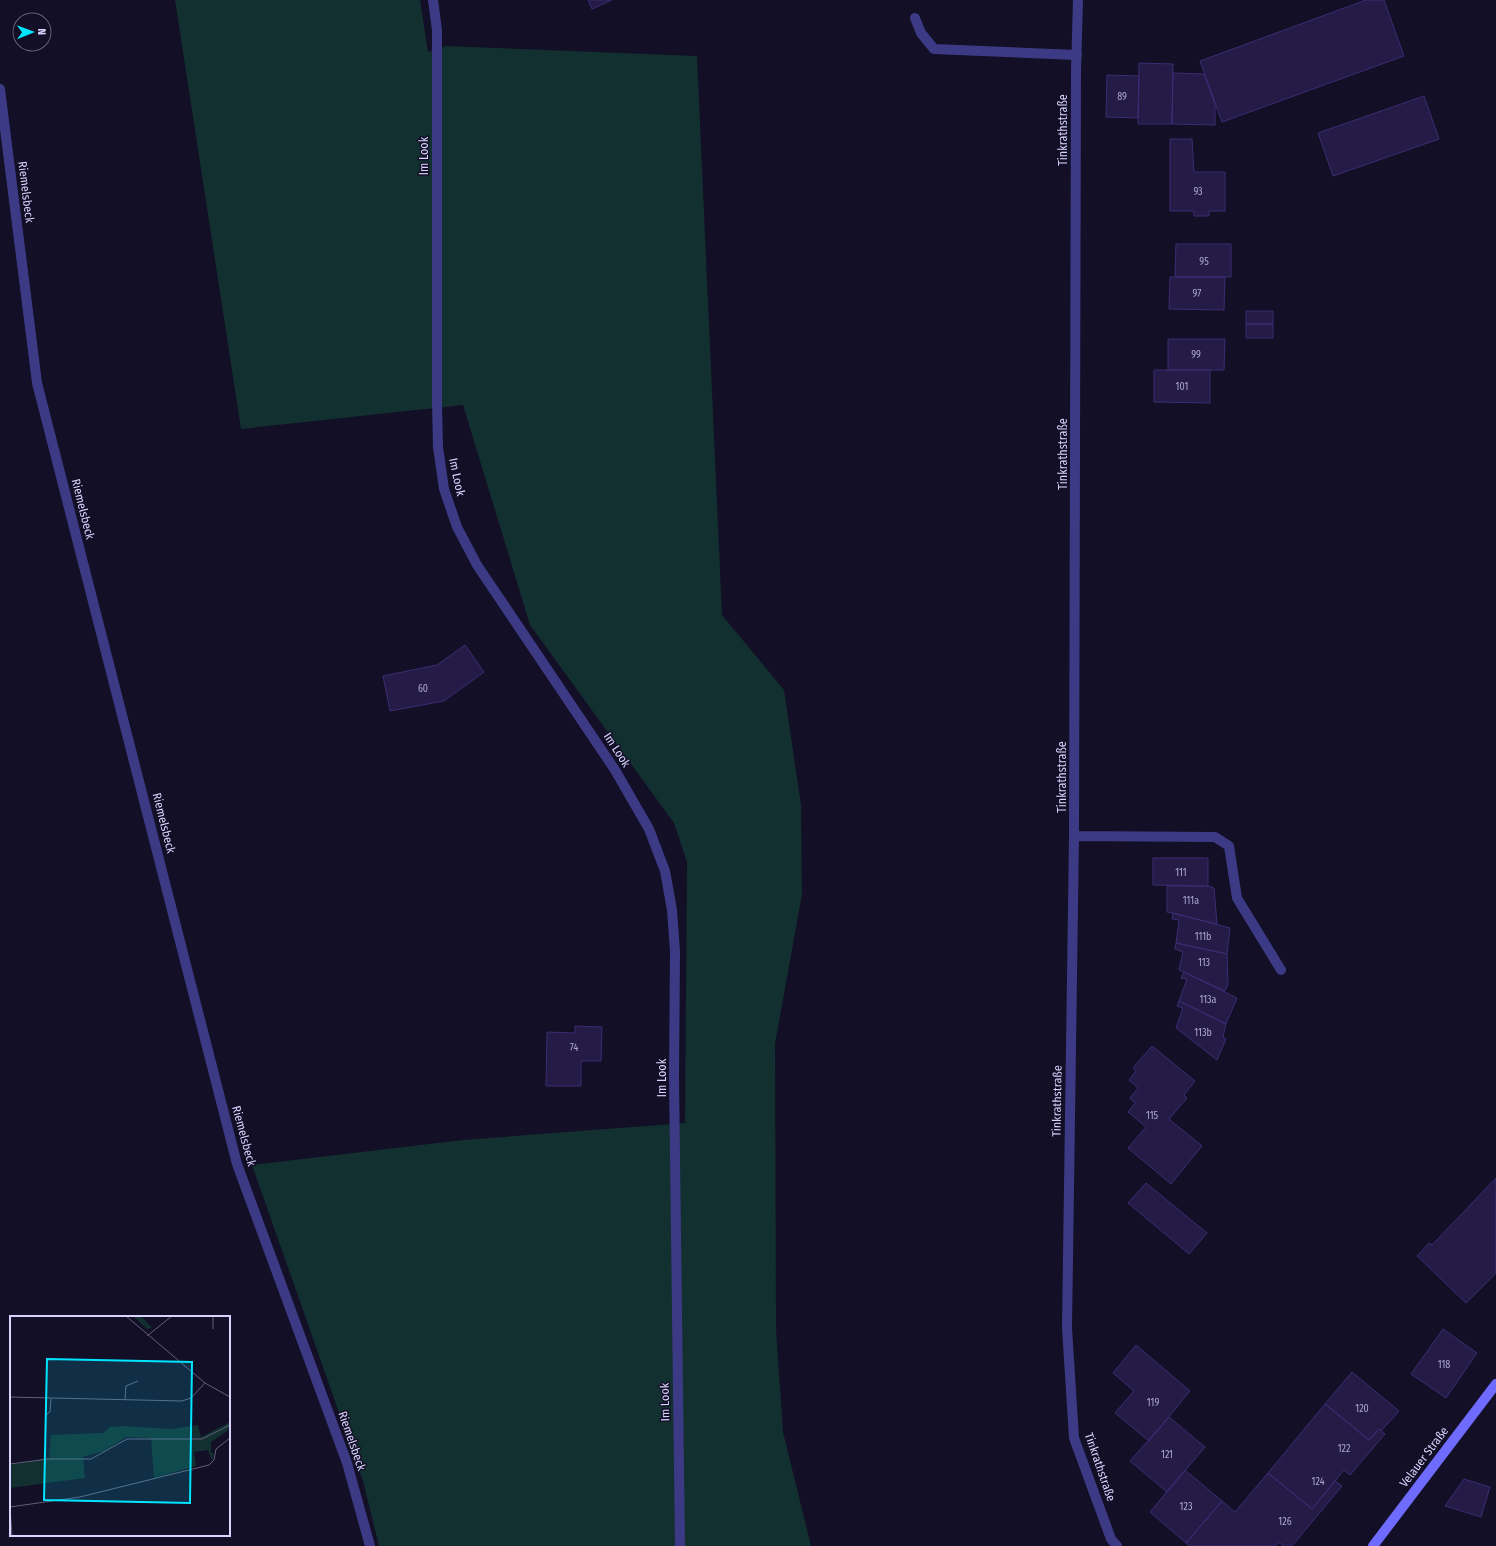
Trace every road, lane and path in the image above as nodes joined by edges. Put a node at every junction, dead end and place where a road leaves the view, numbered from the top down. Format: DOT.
graph roads {
  1 [pos="433,0"];
  2 [pos="1078,0"];
  3 [pos="915,18"];
  4 [pos="1077,55"];
  5 [pos="0,89"];
  6 [pos="1074,836"];
  7 [pos="1281,970"];
  8 [pos="1496,1384"];
  9 [pos="370,1546"];
  10 [pos="680,1546"];
  11 [pos="1117,1546"];
  12 [pos="1373,1546"];
  1 -- 10 [label="street, Im Look"];
  2 -- 4 [label="street, Tinkrathstraße"];
  3 -- 4 [label="street"];
  4 -- 6 [label="street, Tinkrathstraße"];
  5 -- 9 [label="street, Riemelsbeck"];
  6 -- 7 [label="street"];
  6 -- 11 [label="street, Tinkrathstraße"];
  8 -- 12 [label="main road, Velauer Straße"];
}
